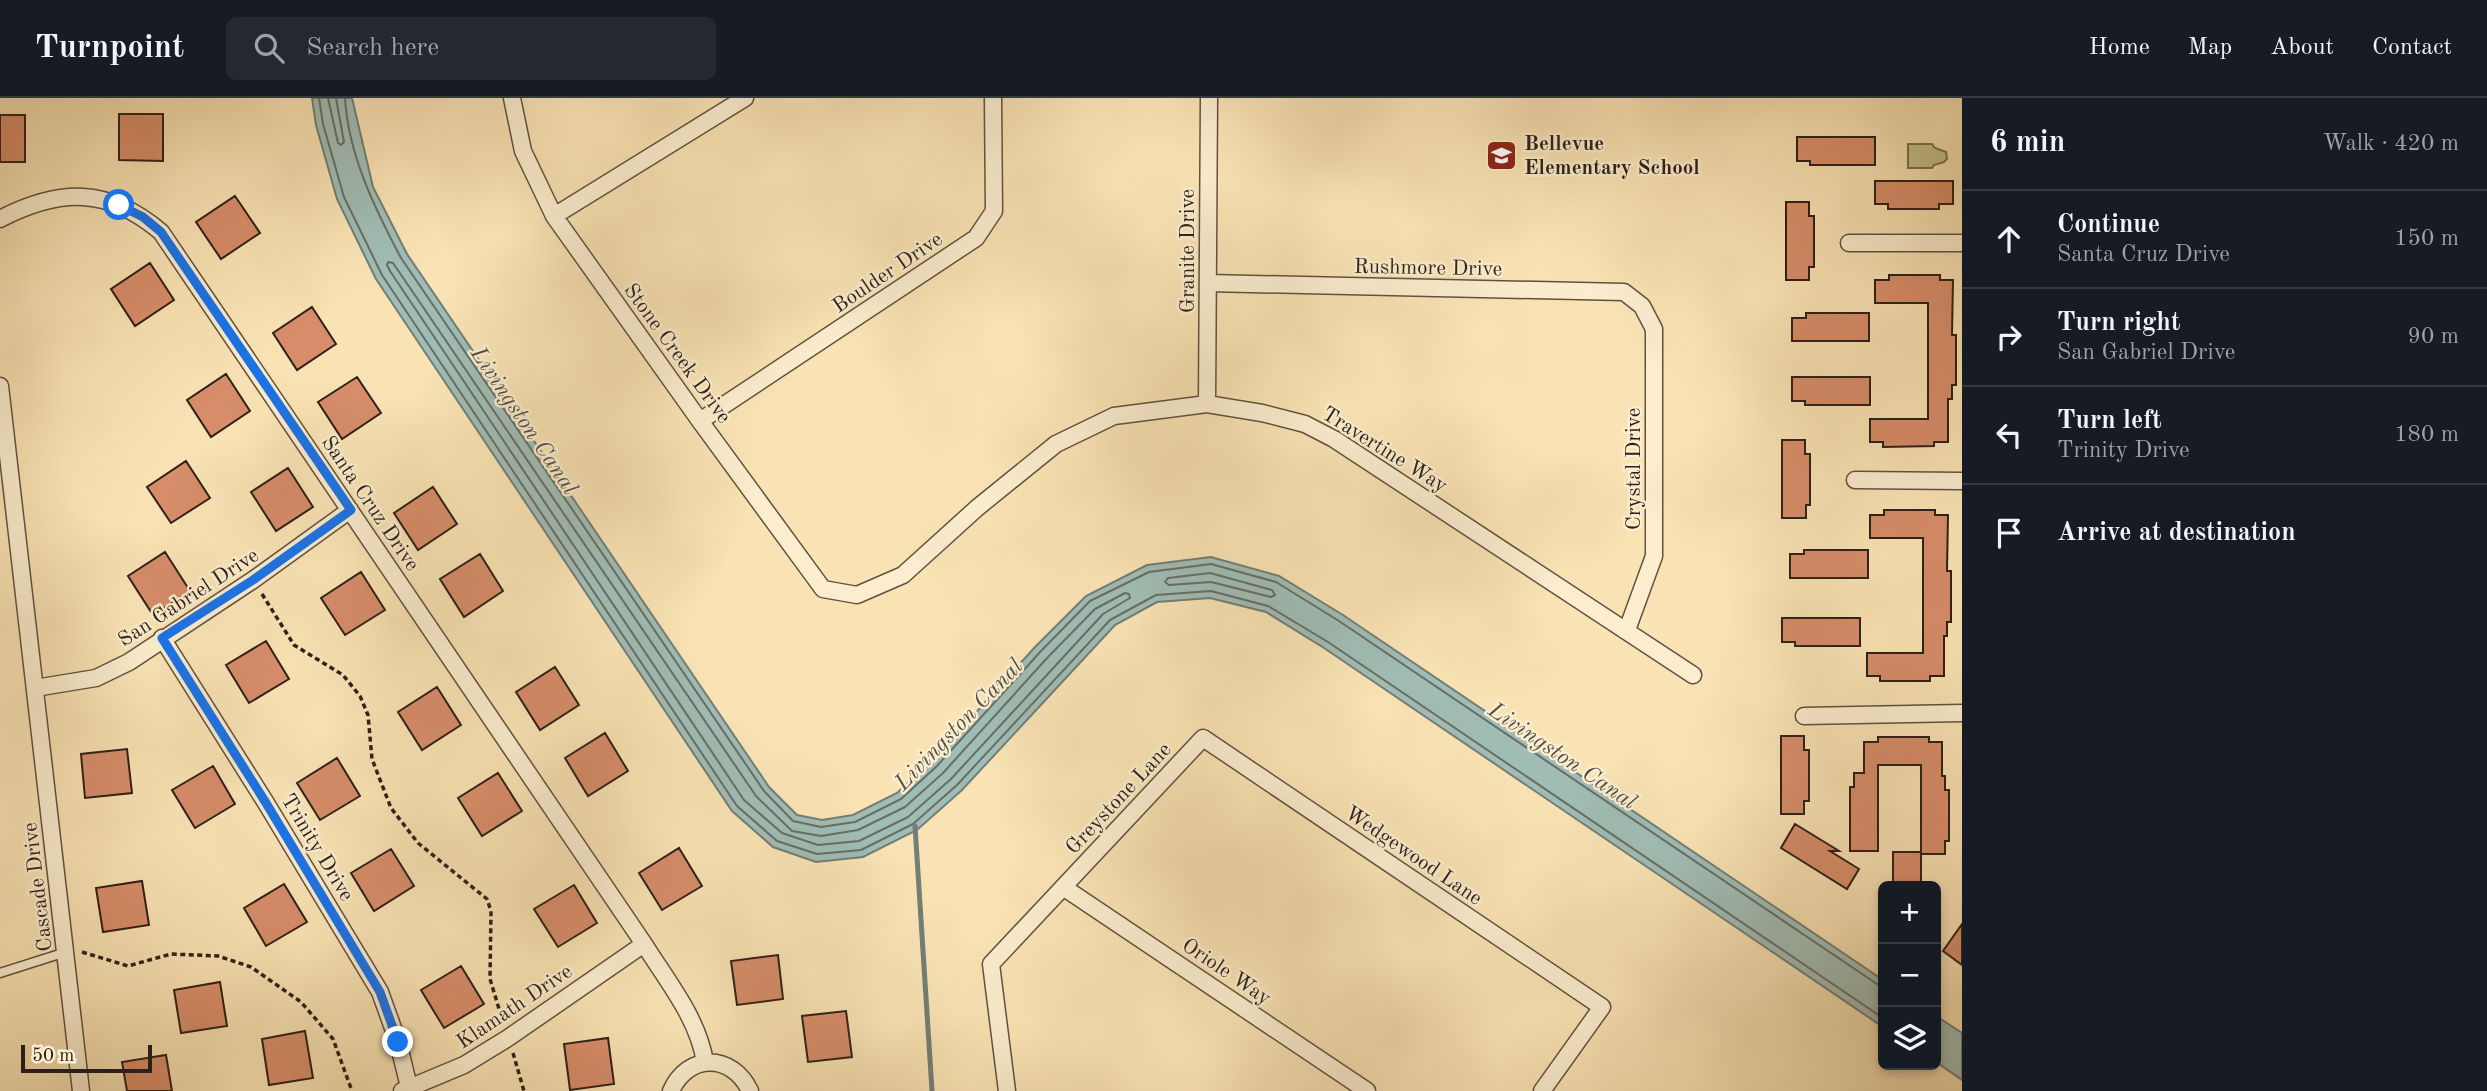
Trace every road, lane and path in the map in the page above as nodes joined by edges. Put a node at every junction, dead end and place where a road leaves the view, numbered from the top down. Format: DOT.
graph roads {
  1 [pos="512,98"];
  2 [pos="745,98"];
  3 [pos="993,98"];
  4 [pos="1209,98"];
  5 [pos="554,216"];
  6 [pos="0,219"];
  7 [pos="1849,243"];
  8 [pos="1962,243"];
  9 [pos="1208,283"];
  10 [pos="1642,306"];
  11 [pos="0,386"];
  12 [pos="1207,404"];
  13 [pos="700,421"];
  14 [pos="1855,480"];
  15 [pos="1962,481"];
  16 [pos="351,510"];
  17 [pos="253,580"];
  18 [pos="857,595"];
  19 [pos="1627,630"];
  20 [pos="162,638"];
  21 [pos="1693,675"];
  22 [pos="35,688"];
  23 [pos="1962,713"];
  24 [pos="1804,716"];
  25 [pos="1203,738"];
  26 [pos="1063,887"];
  27 [pos="643,944"];
  28 [pos="66,952"];
  29 [pos="0,973"];
  30 [pos="508,1038"];
  31 [pos="705,1062"];
  32 [pos="407,1090"];
  33 [pos="81,1091"];
  34 [pos="352,1091"];
  35 [pos="524,1091"];
  36 [pos="671,1091"];
  37 [pos="750,1091"];
  38 [pos="1007,1091"];
  39 [pos="1367,1091"];
  40 [pos="1542,1091"];
  1 -- 5 [label="street, Stone Creek Drive"];
  2 -- 5 [label="street"];
  3 -- 13 [label="street, Boulder Drive"];
  4 -- 9 [label="street, Granite Drive"];
  5 -- 13 [label="street, Stone Creek Drive"];
  6 -- 16 [label="street, Santa Cruz Drive"];
  7 -- 8 [label="street"];
  9 -- 10 [label="street, Rushmore Drive"];
  9 -- 12 [label="street, Granite Drive"];
  10 -- 19 [label="street, Crystal Drive"];
  11 -- 22 [label="street, Cascade Drive"];
  12 -- 18 [label="street, Travertine Way"];
  12 -- 19 [label="street, Travertine Way"];
  13 -- 18 [label="street, Stone Creek Drive"];
  14 -- 15 [label="street"];
  16 -- 17 [label="street, San Gabriel Drive"];
  16 -- 27 [label="street, Santa Cruz Drive"];
  17 -- 20 [label="street, San Gabriel Drive"];
  17 -- 30 [label="path"];
  19 -- 21 [label="street, Travertine Way"];
  20 -- 22 [label="street, San Gabriel Drive"];
  20 -- 32 [label="street, Trinity Drive"];
  22 -- 28 [label="street, Cascade Drive"];
  23 -- 24 [label="street"];
  25 -- 26 [label="street, Greystone Lane"];
  25 -- 40 [label="street, Wedgewood Lane"];
  26 -- 38 [label="street, Greystone Lane"];
  26 -- 39 [label="street, Oriole Way"];
  27 -- 30 [label="street, Klamath Drive"];
  27 -- 31 [label="street, Santa Cruz Drive"];
  28 -- 29 [label="lane"];
  28 -- 33 [label="street, Cascade Drive"];
  28 -- 34 [label="path"];
  30 -- 32 [label="street, Klamath Drive"];
  30 -- 35 [label="path"];
  31 -- 36 [label="street"];
  31 -- 37 [label="street"];
}
